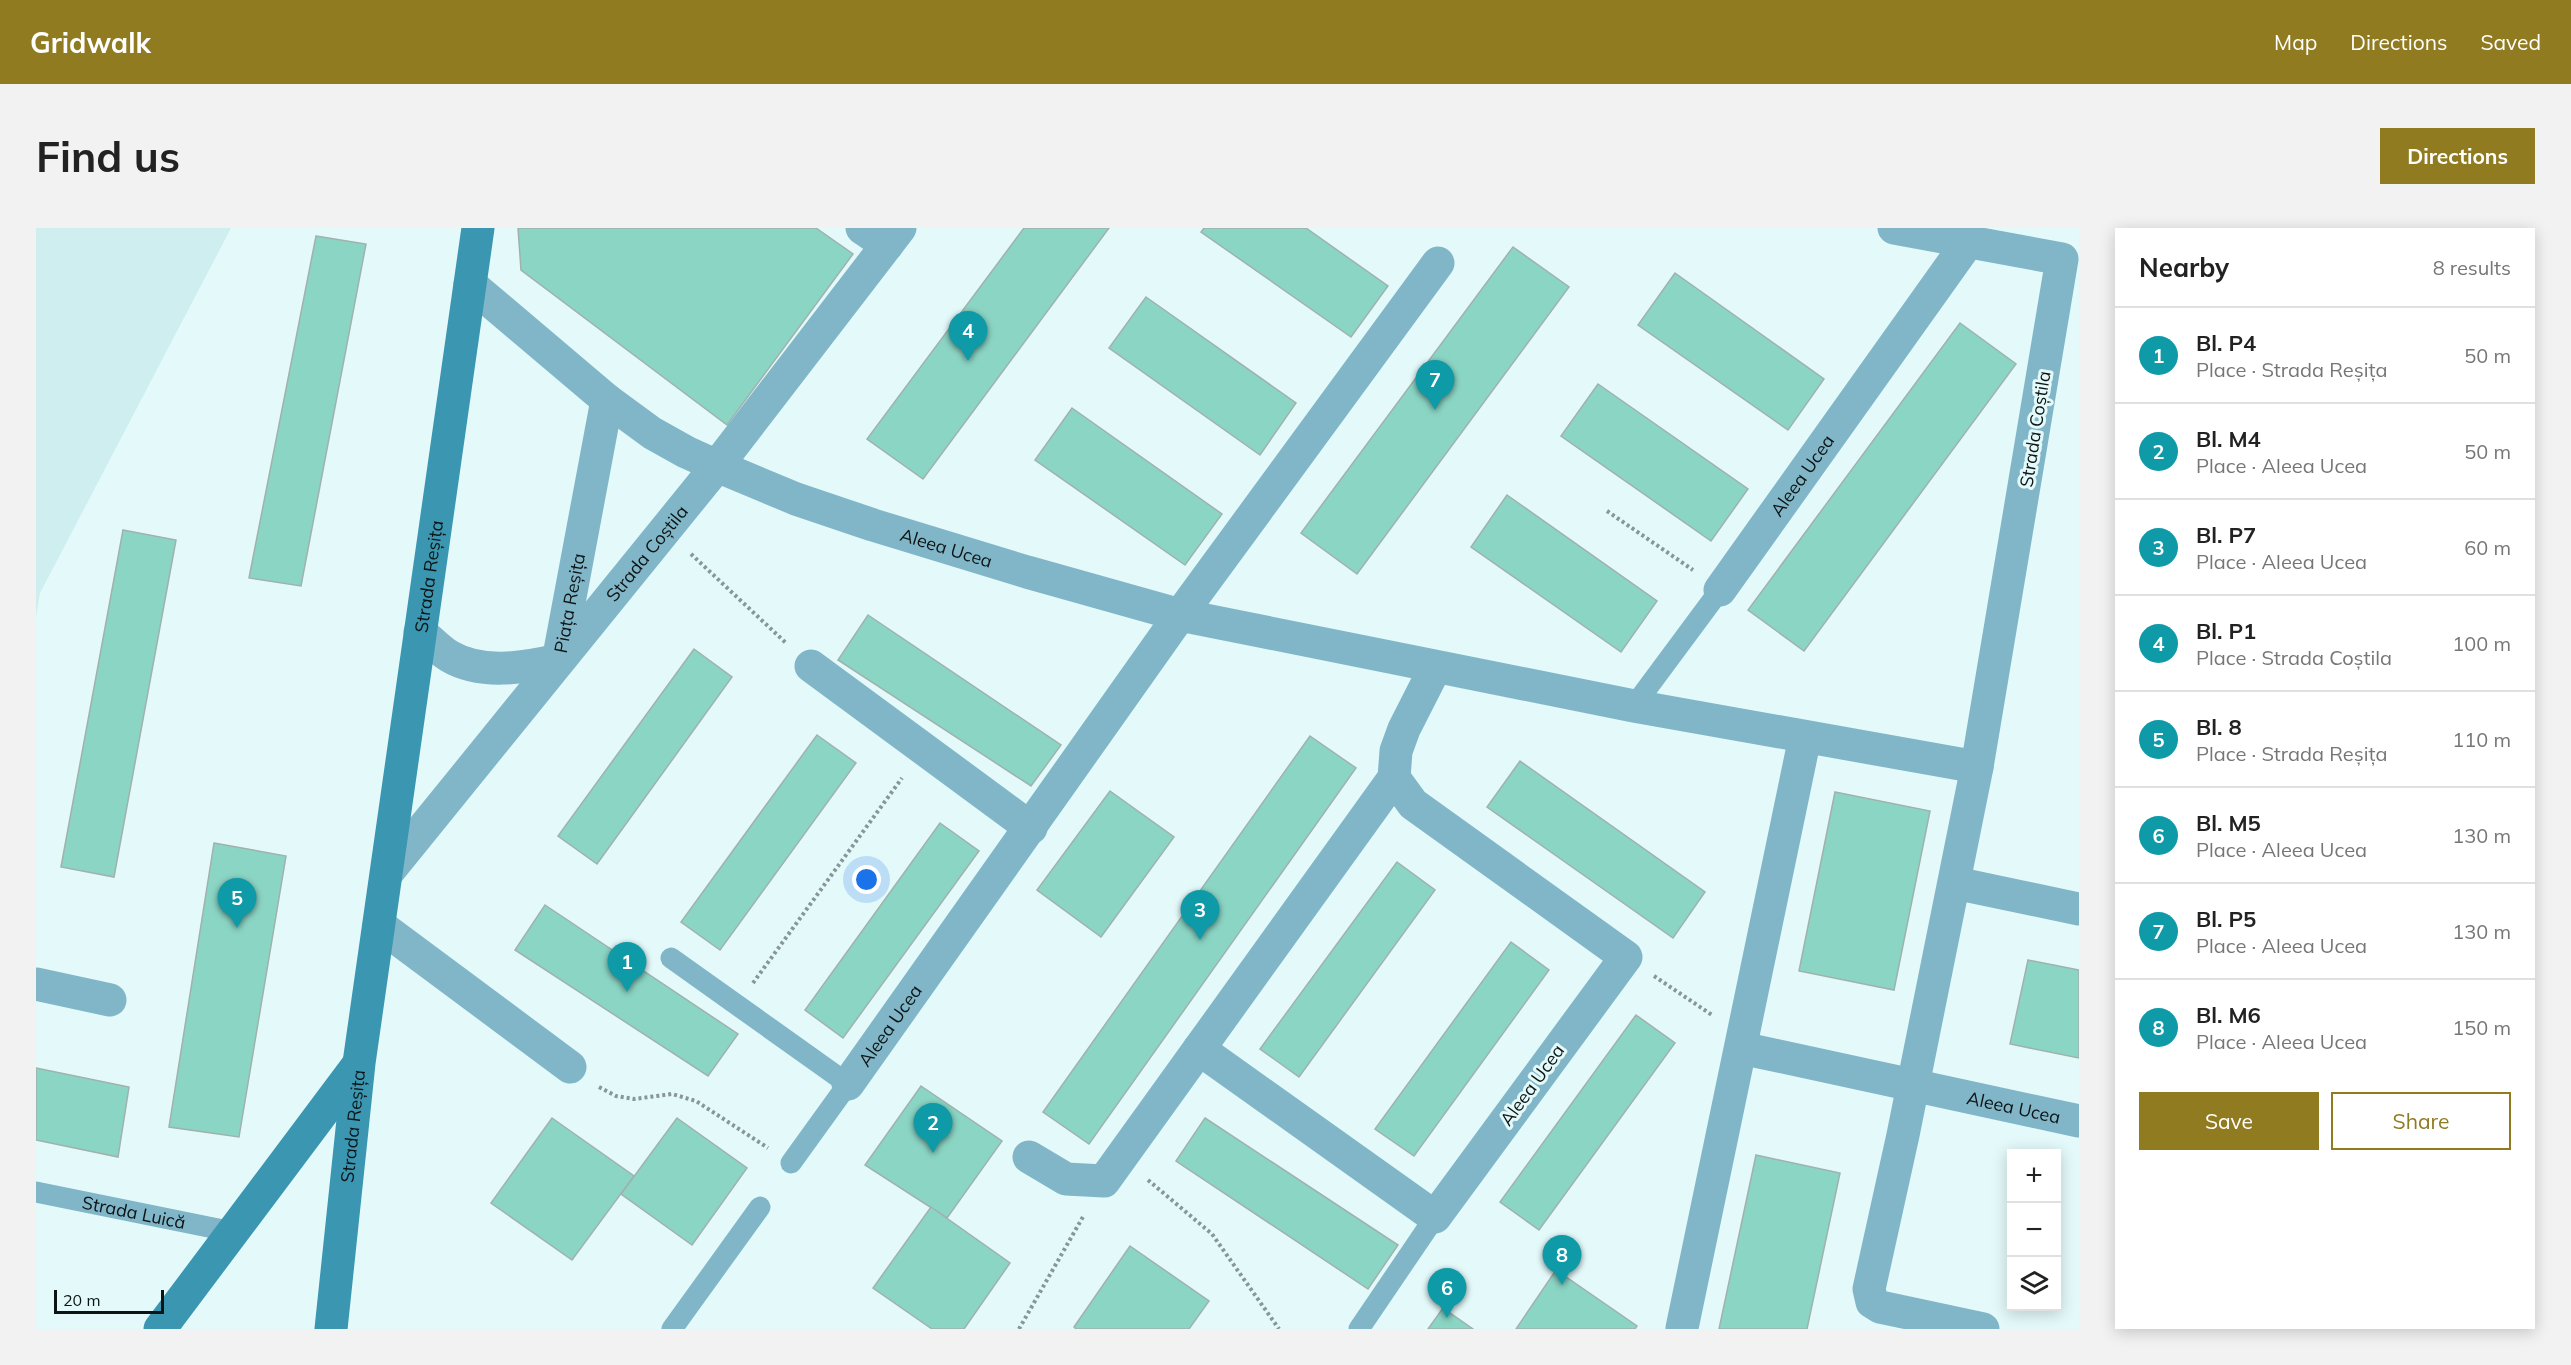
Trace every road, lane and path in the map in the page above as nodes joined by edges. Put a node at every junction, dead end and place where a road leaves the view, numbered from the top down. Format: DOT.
graph roads {
  1 [pos="478,228"];
  2 [pos="1894,228"];
  3 [pos="883,234"];
  4 [pos="1968,242"];
  5 [pos="1438,263"];
  6 [pos="470,284"];
  7 [pos="607,400"];
  8 [pos="717,466"];
  9 [pos="1607,511"];
  10 [pos="665,529"];
  11 [pos="1720,590"];
  12 [pos="1180,615"];
  13 [pos="420,632"];
  14 [pos="558,660"];
  15 [pos="811,666"];
  16 [pos="1435,668"];
  17 [pos="1634,706"];
  18 [pos="1805,737"];
  19 [pos="922,749"];
  20 [pos="1977,767"];
  21 [pos="1394,778"];
  22 [pos="1031,828"];
  23 [pos="387,873"];
  24 [pos="1955,883"];
  25 [pos="2079,909"];
  26 [pos="379,925"];
  27 [pos="1626,957"];
  28 [pos="671,958"];
  29 [pos="36,984"];
  30 [pos="110,1000"];
  31 [pos="737,1005"];
  32 [pos="1742,1042"];
  33 [pos="1199,1049"];
  34 [pos="359,1063"];
  35 [pos="570,1067"];
  36 [pos="848,1084"];
  37 [pos="1913,1085"];
  38 [pos="2079,1121"];
  39 [pos="1029,1157"];
  40 [pos="791,1163"];
  41 [pos="1113,1169"];
  42 [pos="36,1192"];
  43 [pos="760,1207"];
  44 [pos="1435,1216"];
  45 [pos="233,1232"];
  46 [pos="1682,1328"];
  47 [pos="160,1329"];
  48 [pos="331,1329"];
  49 [pos="672,1329"];
  50 [pos="1019,1329"];
  51 [pos="1279,1329"];
  52 [pos="1359,1329"];
  53 [pos="1983,1329"];
  1 -- 6 [label="street, Strada Reșița"];
  2 -- 4 [label="street, Strada Coștila"];
  3 -- 8 [label="street, Strada Coștila"];
  4 -- 11 [label="street, Aleea Ucea"];
  4 -- 20 [label="street, Strada Coștila"];
  5 -- 12 [label="street, Aleea Ucea"];
  6 -- 7 [label="street"];
  6 -- 13 [label="street, Strada Reșița"];
  7 -- 8 [label="street"];
  7 -- 14 [label="street, Piața Reșița"];
  8 -- 10 [label="street, Strada Coștila"];
  8 -- 12 [label="street, Aleea Ucea"];
  9 -- 11 [label="path"];
  10 -- 14 [label="street, Strada Coștila"];
  10 -- 15 [label="path"];
  11 -- 17 [label="lane, Aleea Ucea"];
  12 -- 16 [label="street, Aleea Ucea"];
  12 -- 22 [label="street, Aleea Ucea"];
  13 -- 14 [label="street, Piața Reșița"];
  13 -- 23 [label="street, Strada Reșița"];
  14 -- 23 [label="street, Strada Coștila"];
  15 -- 19 [label="street"];
  16 -- 17 [label="street, Aleea Ucea"];
  16 -- 21 [label="street"];
  17 -- 18 [label="street, Aleea Ucea"];
  18 -- 20 [label="street, Aleea Ucea"];
  18 -- 32 [label="street"];
  19 -- 22 [label="street"];
  19 -- 31 [label="path"];
  20 -- 24 [label="street"];
  21 -- 27 [label="street"];
  21 -- 33 [label="street"];
  22 -- 36 [label="street, Aleea Ucea"];
  23 -- 26 [label="street, Strada Reșița"];
  24 -- 25 [label="street"];
  24 -- 37 [label="street"];
  26 -- 34 [label="street, Strada Reșița"];
  26 -- 35 [label="street"];
  27 -- 32 [label="path"];
  27 -- 44 [label="street, Aleea Ucea"];
  28 -- 31 [label="lane"];
  29 -- 30 [label="street"];
  31 -- 36 [label="lane"];
  32 -- 37 [label="street, Aleea Ucea"];
  32 -- 46 [label="street"];
  33 -- 41 [label="street"];
  33 -- 44 [label="street"];
  34 -- 45 [label="street"];
  34 -- 48 [label="street, Strada Reșița"];
  35 -- 40 [label="path"];
  36 -- 40 [label="lane, Aleea Ucea"];
  37 -- 38 [label="street, Aleea Ucea"];
  37 -- 53 [label="street"];
  39 -- 41 [label="street"];
  41 -- 50 [label="path"];
  41 -- 51 [label="path"];
  42 -- 45 [label="lane, Strada Luică"];
  43 -- 49 [label="lane"];
  44 -- 52 [label="lane"];
  45 -- 47 [label="street"];
}
